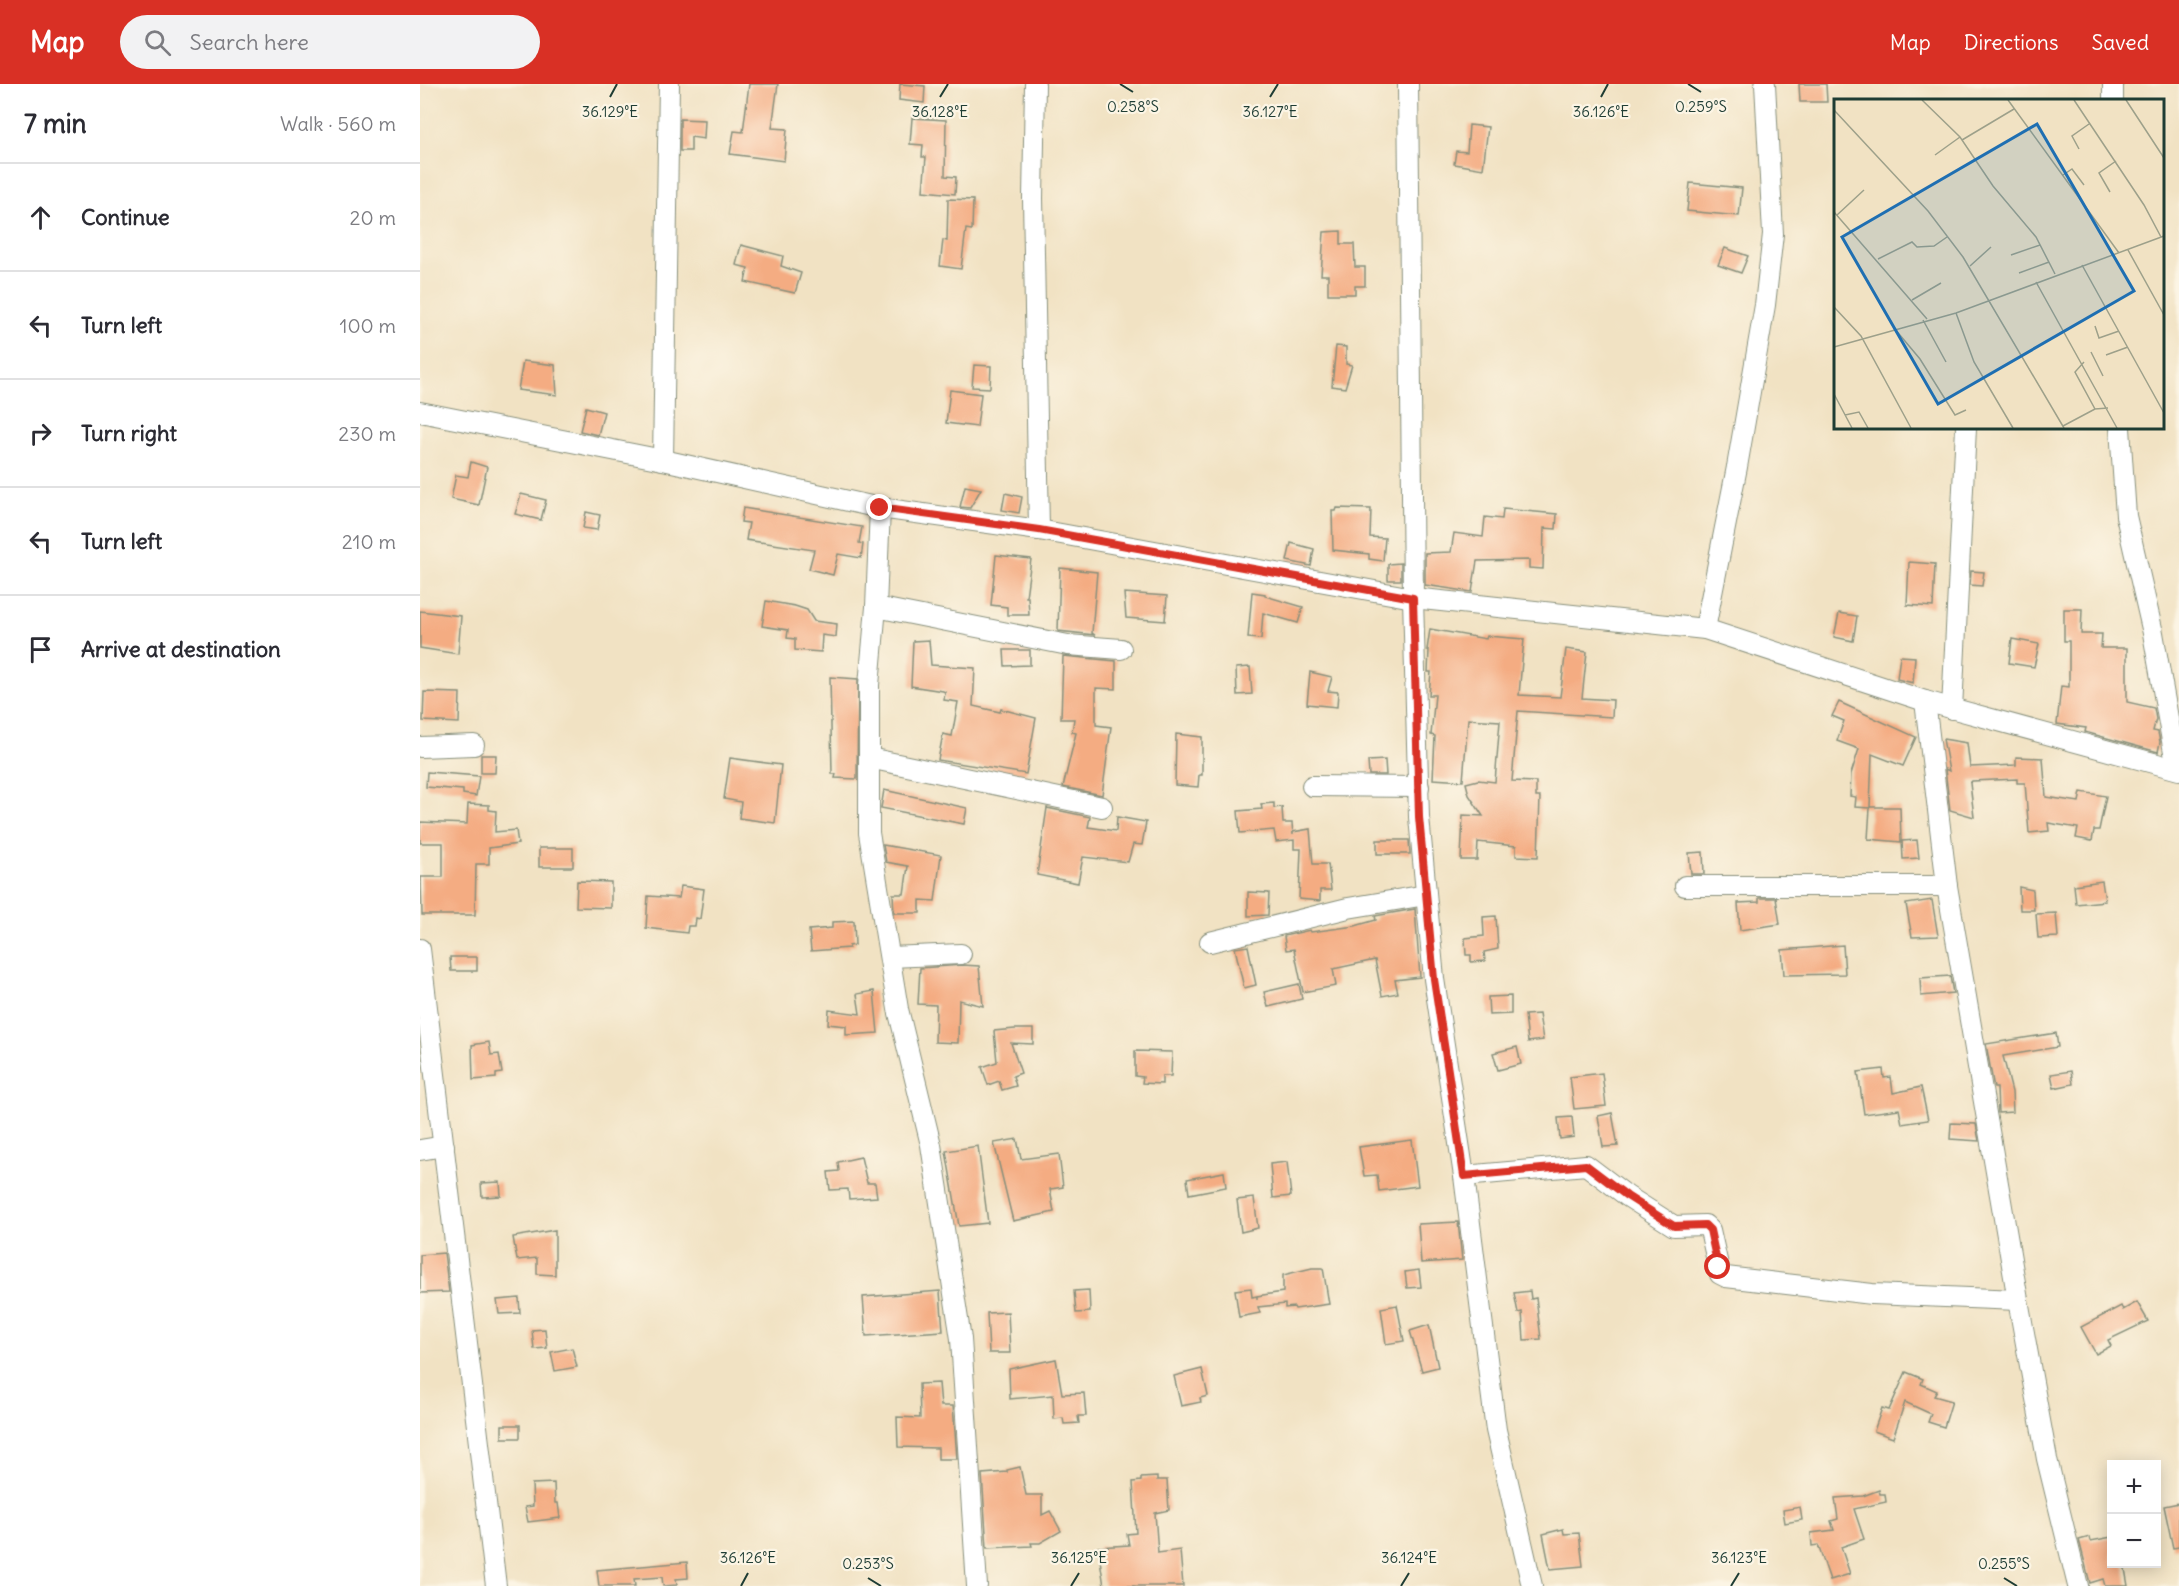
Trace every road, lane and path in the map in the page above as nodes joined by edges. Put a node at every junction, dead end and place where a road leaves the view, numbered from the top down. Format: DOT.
graph roads {
  1 [pos="669,84"];
  2 [pos="1035,84"];
  3 [pos="1408,84"];
  4 [pos="1765,84"];
  5 [pos="2112,84"];
  6 [pos="2113,99"];
  7 [pos="420,412"];
  8 [pos="1966,429"];
  9 [pos="2120,429"];
  10 [pos="663,460"];
  11 [pos="880,508"];
  12 [pos="1039,530"];
  13 [pos="1413,598"];
  14 [pos="876,607"];
  15 [pos="1706,629"];
  16 [pos="1121,650"];
  17 [pos="1924,701"];
  18 [pos="1952,709"];
  19 [pos="474,744"];
  20 [pos="420,747"];
  21 [pos="869,758"];
  22 [pos="2178,770"];
  23 [pos="1312,786"];
  24 [pos="1419,787"];
  25 [pos="1102,807"];
  26 [pos="1685,886"];
  27 [pos="1947,886"];
  28 [pos="1426,895"];
  29 [pos="1210,942"];
  30 [pos="420,949"];
  31 [pos="961,954"];
  32 [pos="890,957"];
  33 [pos="444,1146"];
  34 [pos="420,1149"];
  35 [pos="1464,1176"];
  36 [pos="2018,1300"];
  37 [pos="496,1586"];
  38 [pos="977,1586"];
  39 [pos="1532,1586"];
  40 [pos="2078,1586"];
  1 -- 10 [label="street"];
  2 -- 12 [label="street"];
  3 -- 13 [label="street"];
  4 -- 15 [label="street"];
  5 -- 6 [label="street"];
  7 -- 10 [label="street"];
  8 -- 18 [label="street"];
  9 -- 22 [label="street"];
  10 -- 11 [label="street"];
  11 -- 12 [label="street"];
  11 -- 14 [label="street"];
  12 -- 13 [label="street"];
  13 -- 15 [label="street"];
  13 -- 24 [label="street"];
  14 -- 16 [label="street"];
  14 -- 21 [label="street"];
  15 -- 17 [label="street"];
  17 -- 18 [label="street"];
  17 -- 27 [label="street"];
  18 -- 22 [label="street"];
  19 -- 20 [label="street"];
  21 -- 25 [label="street"];
  21 -- 32 [label="street"];
  23 -- 24 [label="street"];
  24 -- 28 [label="street"];
  26 -- 27 [label="street"];
  27 -- 36 [label="street"];
  28 -- 29 [label="street"];
  28 -- 35 [label="street"];
  30 -- 33 [label="street"];
  31 -- 32 [label="street"];
  32 -- 38 [label="street"];
  33 -- 34 [label="street"];
  33 -- 37 [label="street"];
  35 -- 36 [label="street"];
  35 -- 39 [label="street"];
  36 -- 40 [label="street"];
}
